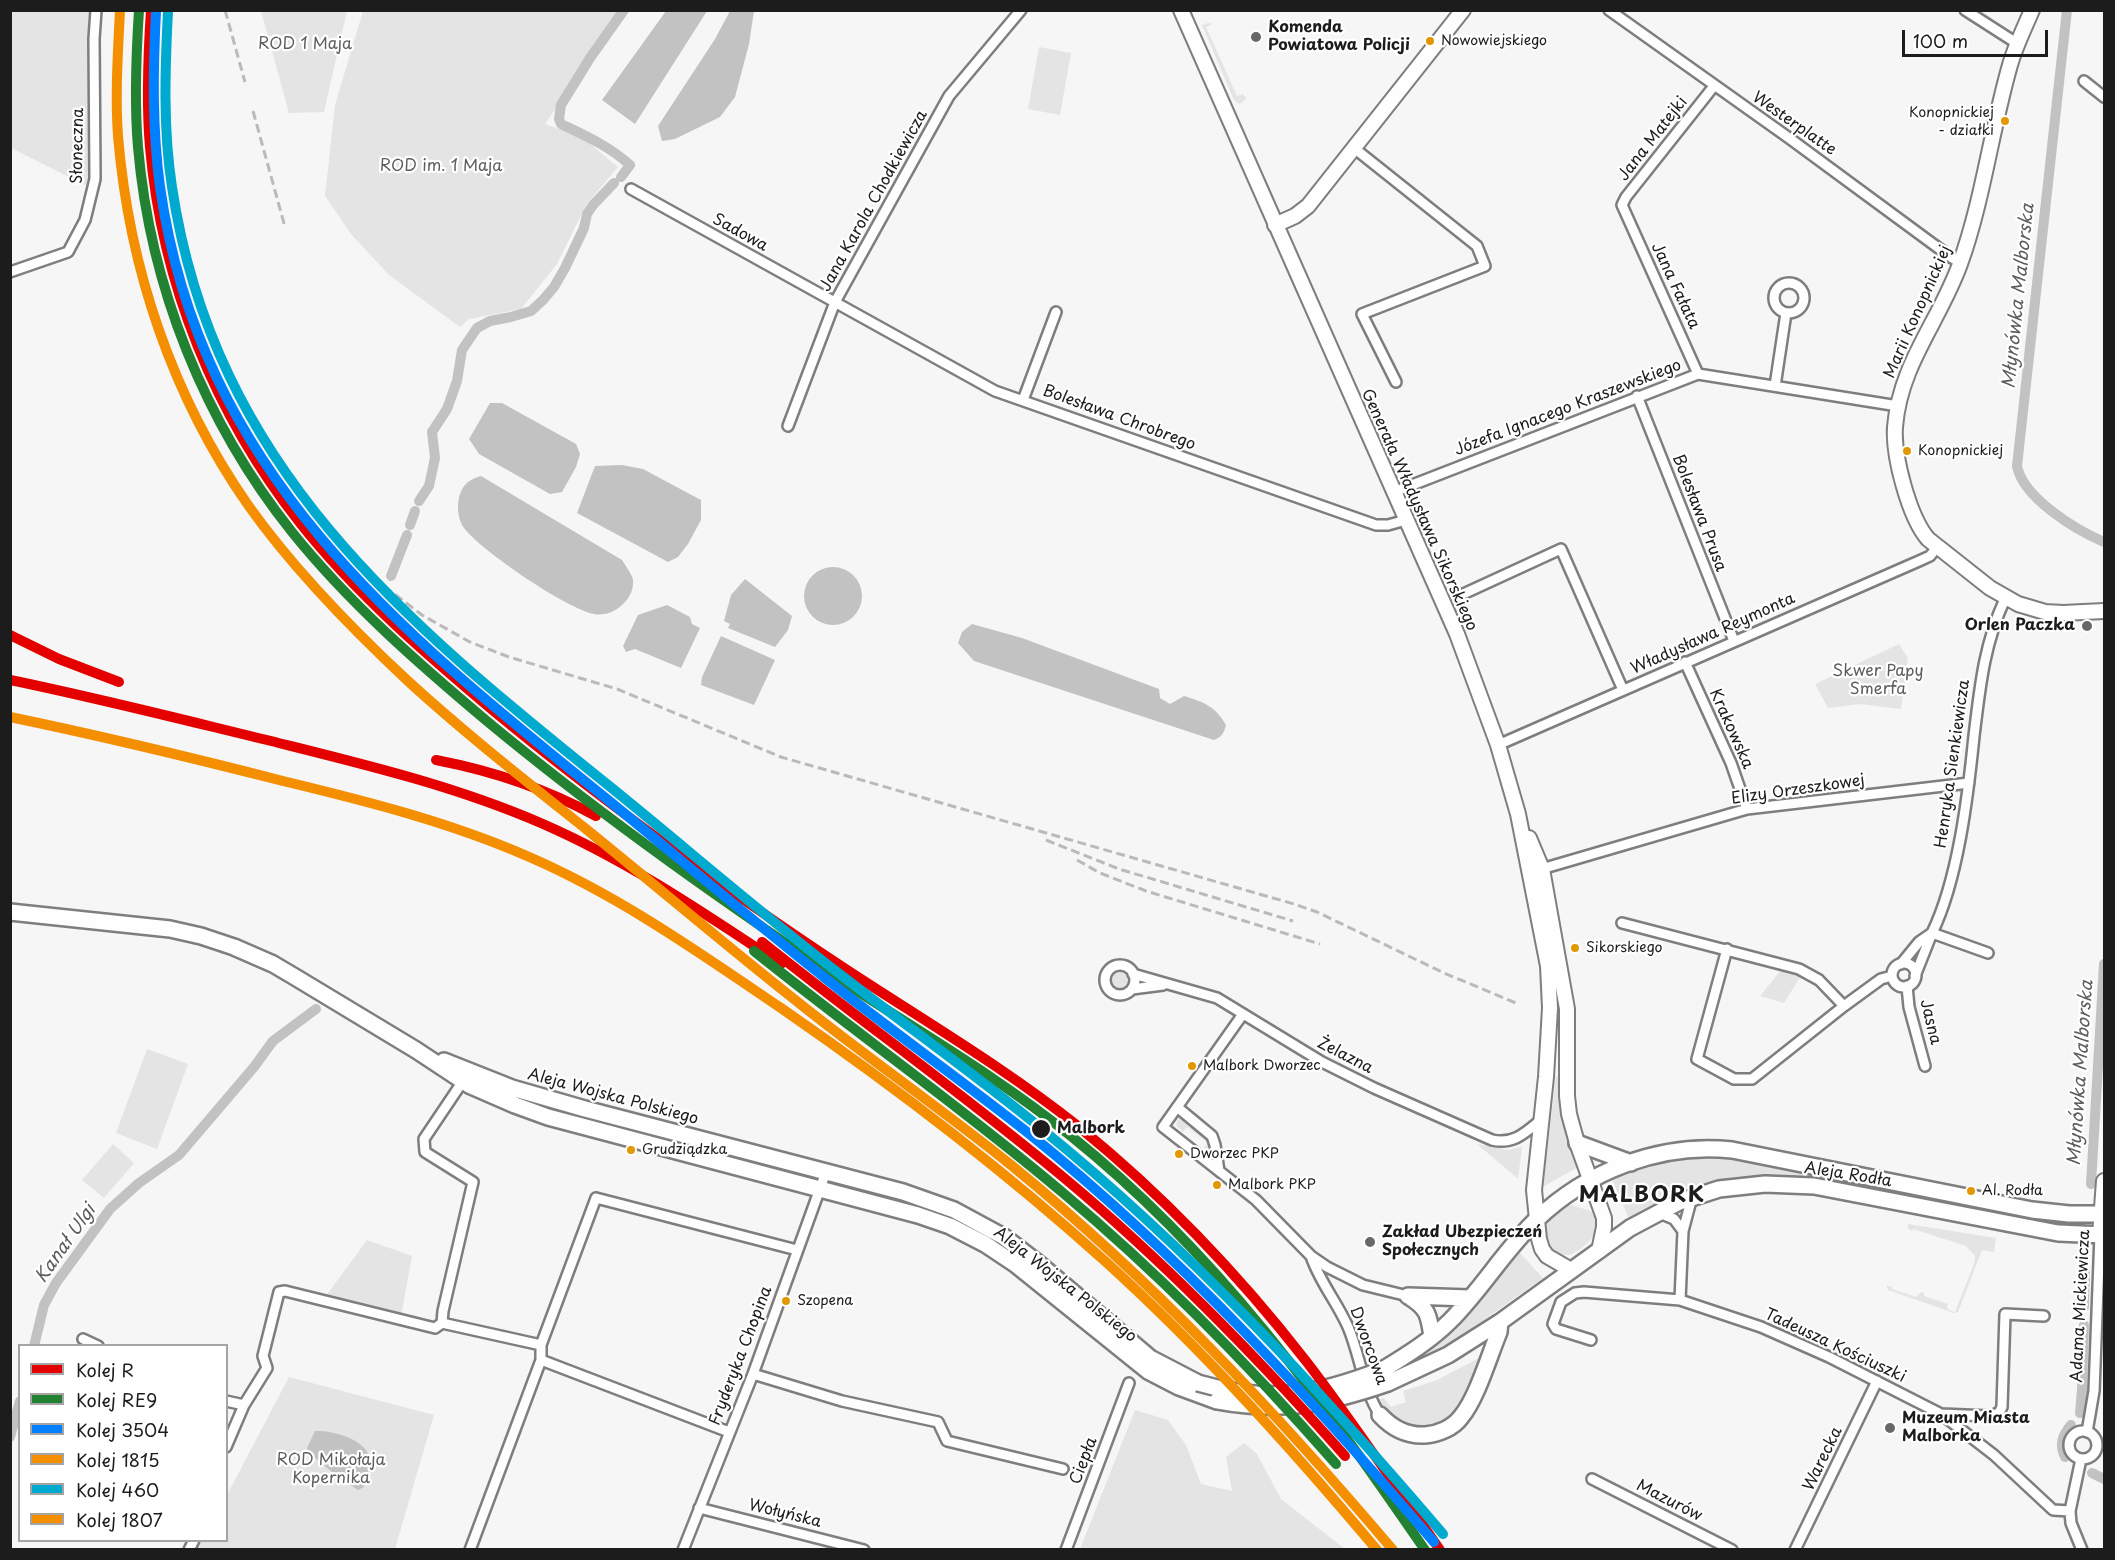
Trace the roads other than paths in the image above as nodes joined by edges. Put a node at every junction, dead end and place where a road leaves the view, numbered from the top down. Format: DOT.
graph roads {
  1 [pos="96,10"];
  2 [pos="1021,10"];
  3 [pos="1180,10"];
  4 [pos="1463,10"];
  5 [pos="1609,10"];
  6 [pos="1965,10"];
  7 [pos="2031,10"];
  8 [pos="2018,44"];
  9 [pos="2084,81"];
  10 [pos="1713,86"];
  11 [pos="2104,97"];
  12 [pos="1354,148"];
  13 [pos="631,189"];
  14 [pos="1624,212"];
  15 [pos="1275,225"];
  16 [pos="1960,262"];
  17 [pos="10,272"];
  18 [pos="835,303"];
  19 [pos="1056,312"];
  20 [pos="1786,313"];
  21 [pos="1698,374"];
  22 [pos="1396,382"];
  23 [pos="1775,386"];
  24 [pos="1637,396"];
  25 [pos="1023,400"];
  26 [pos="1898,406"];
  27 [pos="788,426"];
  28 [pos="1394,492"];
  29 [pos="1407,520"];
  30 [pos="1938,546"];
  31 [pos="1461,595"];
  32 [pos="2006,599"];
  33 [pos="2104,611"];
  34 [pos="1734,641"];
  35 [pos="1685,662"];
  36 [pos="1623,690"];
  37 [pos="1498,745"];
  38 [pos="1969,783"];
  39 [pos="1747,809"];
  40 [pos="1536,870"];
  41 [pos="10,912"];
  42 [pos="1622,923"];
  43 [pos="1932,933"];
  44 [pos="1727,949"];
  45 [pos="1988,953"];
  46 [pos="1901,963"];
  47 [pos="1133,974"];
  48 [pos="1892,976"];
  49 [pos="1915,976"];
  50 [pos="1168,985"];
  51 [pos="1907,986"];
  52 [pos="1132,989"];
  53 [pos="1845,1006"];
  54 [pos="1243,1014"];
  55 [pos="416,1050"];
  56 [pos="1925,1066"];
  57 [pos="463,1081"];
  58 [pos="1177,1107"];
  59 [pos="1542,1119"];
  60 [pos="1577,1143"];
  61 [pos="1631,1162"];
  62 [pos="1219,1170"];
  63 [pos="826,1172"];
  64 [pos="1590,1180"];
  65 [pos="2104,1181"];
  66 [pos="820,1189"];
  67 [pos="1692,1197"];
  68 [pos="1657,1212"];
  69 [pos="2103,1214"];
  70 [pos="1536,1220"];
  71 [pos="1683,1231"];
  72 [pos="2102,1235"];
  73 [pos="796,1250"];
  74 [pos="1599,1251"];
  75 [pos="1311,1256"];
  76 [pos="1571,1270"];
  77 [pos="1408,1296"];
  78 [pos="1470,1298"];
  79 [pos="1680,1300"];
  80 [pos="2044,1316"];
  81 [pos="1500,1322"];
  82 [pos="442,1323"];
  83 [pos="1431,1337"];
  84 [pos="82,1339"];
  85 [pos="1591,1340"];
  86 [pos="93,1344"];
  87 [pos="541,1345"];
  88 [pos="541,1360"];
  89 [pos="753,1374"];
  90 [pos="1386,1376"];
  91 [pos="1877,1381"];
  92 [pos="1130,1383"];
  93 [pos="228,1401"];
  94 [pos="244,1405"];
  95 [pos="1941,1414"];
  96 [pos="1380,1415"];
  97 [pos="729,1432"];
  98 [pos="2088,1432"];
  99 [pos="228,1442"];
  100 [pos="2101,1448"];
  101 [pos="2080,1459"];
  102 [pos="1063,1469"];
  103 [pos="1592,1479"];
  104 [pos="699,1508"];
  105 [pos="2070,1511"];
  106 [pos="470,1550"];
  107 [pos="683,1550"];
  108 [pos="864,1550"];
  109 [pos="1066,1550"];
  110 [pos="1732,1550"];
  111 [pos="1795,1550"];
  112 [pos="2082,1550"];
  1 -- 17 [label="street, Słoneczna"];
  2 -- 18 [label="street, Jana Karola Chodkiewicza"];
  3 -- 15 [label="main road, Generała Władysława Sikorskiego"];
  4 -- 12 [label="main road"];
  5 -- 10 [label="street, Westerplatte"];
  6 -- 8 [label="street"];
  7 -- 8 [label="main road, Marii Konopnickiej"];
  8 -- 16 [label="main road, Marii Konopnickiej"];
  9 -- 11 [label="street"];
  10 -- 14 [label="street, Jana Matejki"];
  10 -- 16 [label="street, Westerplatte"];
  12 -- 15 [label="main road"];
  12 -- 22 [label="street"];
  13 -- 18 [label="street, Sadowa"];
  14 -- 21 [label="street, Jana Fałata"];
  15 -- 28 [label="main road, Generała Władysława Sikorskiego"];
  16 -- 26 [label="main road, Marii Konopnickiej"];
  18 -- 25 [label="street, Bolesława Chrobrego"];
  18 -- 27 [label="street, Jana Karola Chodkiewicza"];
  19 -- 25 [label="street"];
  20 -- 23 [label="street"];
  21 -- 23 [label="street, Józefa Ignacego Kraszewskiego"];
  21 -- 24 [label="street, Józefa Ignacego Kraszewskiego"];
  23 -- 26 [label="street, Józefa Ignacego Kraszewskiego"];
  24 -- 28 [label="street, Józefa Ignacego Kraszewskiego"];
  24 -- 34 [label="street, Bolesława Prusa"];
  25 -- 29 [label="street, Bolesława Chrobrego"];
  26 -- 30 [label="main road, Marii Konopnickiej"];
  28 -- 29 [label="main road, Generała Władysława Sikorskiego"];
  29 -- 37 [label="main road, Generała Władysława Sikorskiego"];
  30 -- 32 [label="main road, Marii Konopnickiej"];
  30 -- 34 [label="street, Władysława Reymonta"];
  31 -- 36 [label="street"];
  32 -- 33 [label="main road, Marii Konopnickiej"];
  32 -- 38 [label="street, Henryka Sienkiewicza"];
  34 -- 35 [label="street, Władysława Reymonta"];
  35 -- 36 [label="street, Władysława Reymonta"];
  35 -- 39 [label="street, Krakowska"];
  36 -- 37 [label="street, Władysława Reymonta"];
  37 -- 40 [label="main road, Generała Władysława Sikorskiego"];
  38 -- 39 [label="street, Elizy Orzeszkowej"];
  38 -- 43 [label="street, Henryka Sienkiewicza"];
  39 -- 40 [label="street, Elizy Orzeszkowej"];
  40 -- 59 [label="main road, Generała Władysława Sikorskiego"];
  40 -- 60 [label="main road, Generała Władysława Sikorskiego"];
  41 -- 55 [label="main road, Aleja Wojska Polskiego"];
  42 -- 44 [label="street"];
  43 -- 45 [label="street"];
  43 -- 46 [label="street, Henryka Sienkiewicza"];
  43 -- 49 [label="street, Henryka Sienkiewicza"];
  44 -- 53 [label="street"];
  44 -- 53 [label="street"];
  46 -- 48 [label="street"];
  46 -- 49 [label="street"];
  47 -- 50 [label="street, Żelazna"];
  47 -- 52 [label="street"];
  47 -- 52 [label="street, Żelazna"];
  48 -- 51 [label="street"];
  48 -- 53 [label="street"];
  49 -- 51 [label="street"];
  50 -- 52 [label="street, Żelazna"];
  50 -- 54 [label="street, Żelazna"];
  51 -- 56 [label="street, Jasna"];
  54 -- 58 [label="street, Dworcowa"];
  54 -- 59 [label="street, Żelazna"];
  55 -- 57 [label="main road, Aleja Wojska Polskiego"];
  55 -- 63 [label="main road, Aleja Wojska Polskiego"];
  57 -- 66 [label="main road, Aleja Wojska Polskiego"];
  57 -- 82 [label="street"];
  58 -- 62 [label="street"];
  58 -- 62 [label="street, Dworcowa"];
  59 -- 70 [label="main road, Generała Władysława Sikorskiego"];
  60 -- 61 [label="main road"];
  60 -- 64 [label="main road, Generała Władysława Sikorskiego"];
  61 -- 64 [label="main road, Aleja Rodła"];
  61 -- 69 [label="main road, Aleja Rodła"];
  62 -- 75 [label="street, Dworcowa"];
  63 -- 66 [label="street, Fryderyka Chopina"];
  63 -- 90 [label="main road, Aleja Wojska Polskiego, bridge"];
  64 -- 70 [label="main road, Aleja Wojska Polskiego"];
  64 -- 74 [label="main road, Generała Władysława Sikorskiego"];
  65 -- 69 [label="main road, Adama Mickiewicza"];
  66 -- 73 [label="street, Fryderyka Chopina"];
  66 -- 90 [label="main road, Aleja Wojska Polskiego, bridge"];
  67 -- 68 [label="main road, Aleja Rodła"];
  67 -- 71 [label="street"];
  67 -- 72 [label="main road, Aleja Rodła"];
  68 -- 71 [label="street"];
  68 -- 74 [label="main road, Aleja Rodła"];
  69 -- 72 [label="main road, Adama Mickiewicza"];
  70 -- 76 [label="main road, Generała Władysława Sikorskiego"];
  70 -- 78 [label="main road, Aleja Wojska Polskiego"];
  71 -- 79 [label="street"];
  72 -- 98 [label="street, Adama Mickiewicza"];
  73 -- 87 [label="street"];
  73 -- 89 [label="street, Fryderyka Chopina"];
  74 -- 76 [label="main road, Aleja Wojska Polskiego"];
  75 -- 77 [label="street, Dworcowa"];
  75 -- 96 [label="street, Dworcowa"];
  76 -- 81 [label="main road, Aleja Wojska Polskiego"];
  77 -- 78 [label="main road"];
  77 -- 83 [label="main road"];
  78 -- 83 [label="main road, Aleja Wojska Polskiego"];
  79 -- 85 [label="street, Tadeusza Kościuszki"];
  79 -- 91 [label="street, Tadeusza Kościuszki"];
  80 -- 95 [label="street, Tadeusza Kościuszki"];
  81 -- 90 [label="main road, Aleja Wojska Polskiego"];
  81 -- 96 [label="main road"];
  82 -- 87 [label="street"];
  82 -- 94 [label="street"];
  83 -- 90 [label="main road, Aleja Wojska Polskiego"];
  84 -- 86 [label="street"];
  87 -- 88 [label="street"];
  88 -- 97 [label="street"];
  88 -- 106 [label="street"];
  89 -- 97 [label="street, Fryderyka Chopina"];
  89 -- 102 [label="street"];
  91 -- 95 [label="street, Tadeusza Kościuszki"];
  91 -- 111 [label="street, Warecka"];
  92 -- 109 [label="street, Ciepła"];
  93 -- 94 [label="street"];
  94 -- 99 [label="street"];
  95 -- 105 [label="street, Tadeusza Kościuszki"];
  97 -- 104 [label="street, Fryderyka Chopina"];
  98 -- 100 [label="street"];
  98 -- 101 [label="street"];
  100 -- 101 [label="street"];
  101 -- 105 [label="street"];
  103 -- 110 [label="street, Mazurów"];
  104 -- 107 [label="street, Fryderyka Chopina"];
  104 -- 108 [label="street, Wołyńska"];
  105 -- 112 [label="street"];
}
